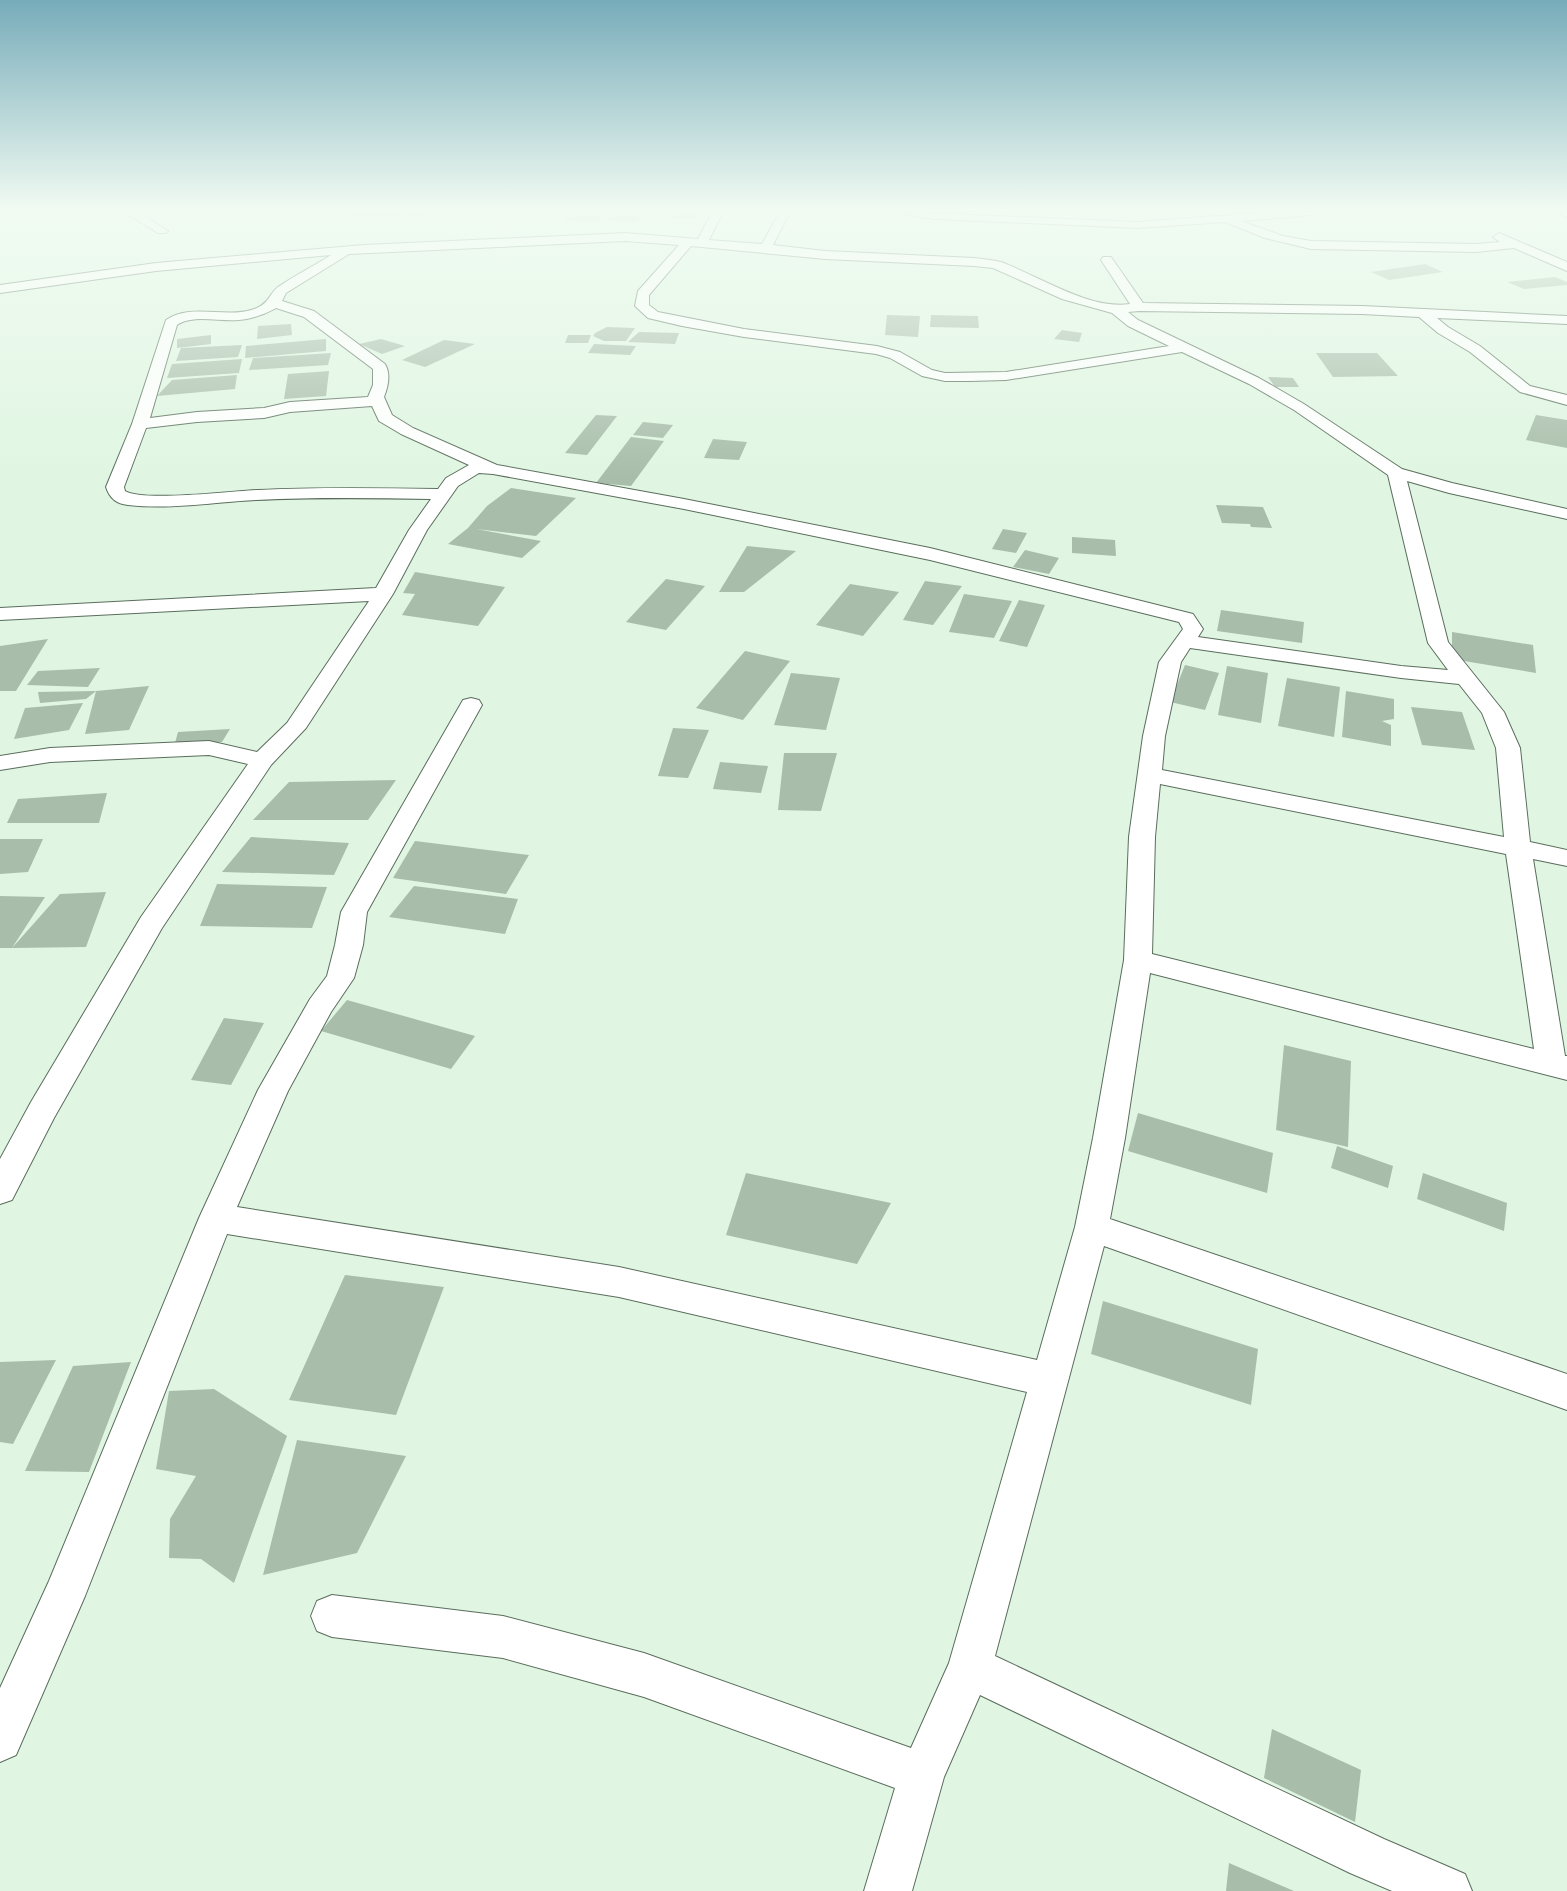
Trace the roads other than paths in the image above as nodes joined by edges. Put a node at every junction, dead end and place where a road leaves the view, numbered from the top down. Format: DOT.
graph roads {
  1 [pos="642,300"];
  2 [pos="1082,300"];
  3 [pos="1134,300"];
  4 [pos="274,302"];
  5 [pos="1139,307"];
  6 [pos="1117,310"];
  7 [pos="1424,314"];
  8 [pos="1567,320"];
  9 [pos="1186,347"];
  10 [pos="1567,400"];
  11 [pos="377,401"];
  12 [pos="140,424"];
  13 [pos="493,469"];
  14 [pos="1396,474"];
  15 [pos="445,494"];
  16 [pos="1567,514"];
  17 [pos="383,594"];
  18 [pos="0,614"];
  19 [pos="1185,641"];
  20 [pos="1467,678"];
  21 [pos="471,705"];
  22 [pos="262,760"];
  23 [pos="0,763"];
  24 [pos="1150,775"];
  25 [pos="1518,848"];
  26 [pos="1567,858"];
  27 [pos="1138,960"];
  28 [pos="1559,1067"];
  29 [pos="0,1190"];
  30 [pos="216,1218"];
  31 [pos="1092,1227"];
  32 [pos="1049,1380"];
  33 [pos="1567,1392"];
  34 [pos="332,1616"];
  35 [pos="970,1667"];
  36 [pos="0,1739"];
  37 [pos="922,1775"];
  38 [pos="888,1891"];
  39 [pos="1448,1891"];
  1 -- 9 [label="street"];
  2 -- 6 [label="street"];
  3 -- 5 [label="street"];
  4 -- 11 [label="street"];
  4 -- 12 [label="street"];
  5 -- 6 [label="street"];
  5 -- 7 [label="street"];
  6 -- 9 [label="street"];
  7 -- 8 [label="street"];
  7 -- 10 [label="street"];
  9 -- 14 [label="street"];
  11 -- 12 [label="street"];
  11 -- 13 [label="street"];
  12 -- 15 [label="street"];
  13 -- 15 [label="street"];
  13 -- 19 [label="street"];
  14 -- 16 [label="street"];
  14 -- 20 [label="street"];
  15 -- 17 [label="street"];
  17 -- 18 [label="street"];
  17 -- 22 [label="street"];
  19 -- 20 [label="street"];
  19 -- 24 [label="street"];
  20 -- 25 [label="street"];
  21 -- 30 [label="street"];
  22 -- 23 [label="street"];
  22 -- 29 [label="street"];
  24 -- 25 [label="street"];
  24 -- 27 [label="street"];
  25 -- 26 [label="street"];
  25 -- 28 [label="street"];
  27 -- 28 [label="street"];
  27 -- 31 [label="street"];
  30 -- 32 [label="street"];
  30 -- 36 [label="street"];
  31 -- 32 [label="street"];
  31 -- 33 [label="street"];
  32 -- 35 [label="street"];
  34 -- 37 [label="street"];
  35 -- 37 [label="street"];
  35 -- 39 [label="street"];
  37 -- 38 [label="street"];
}
